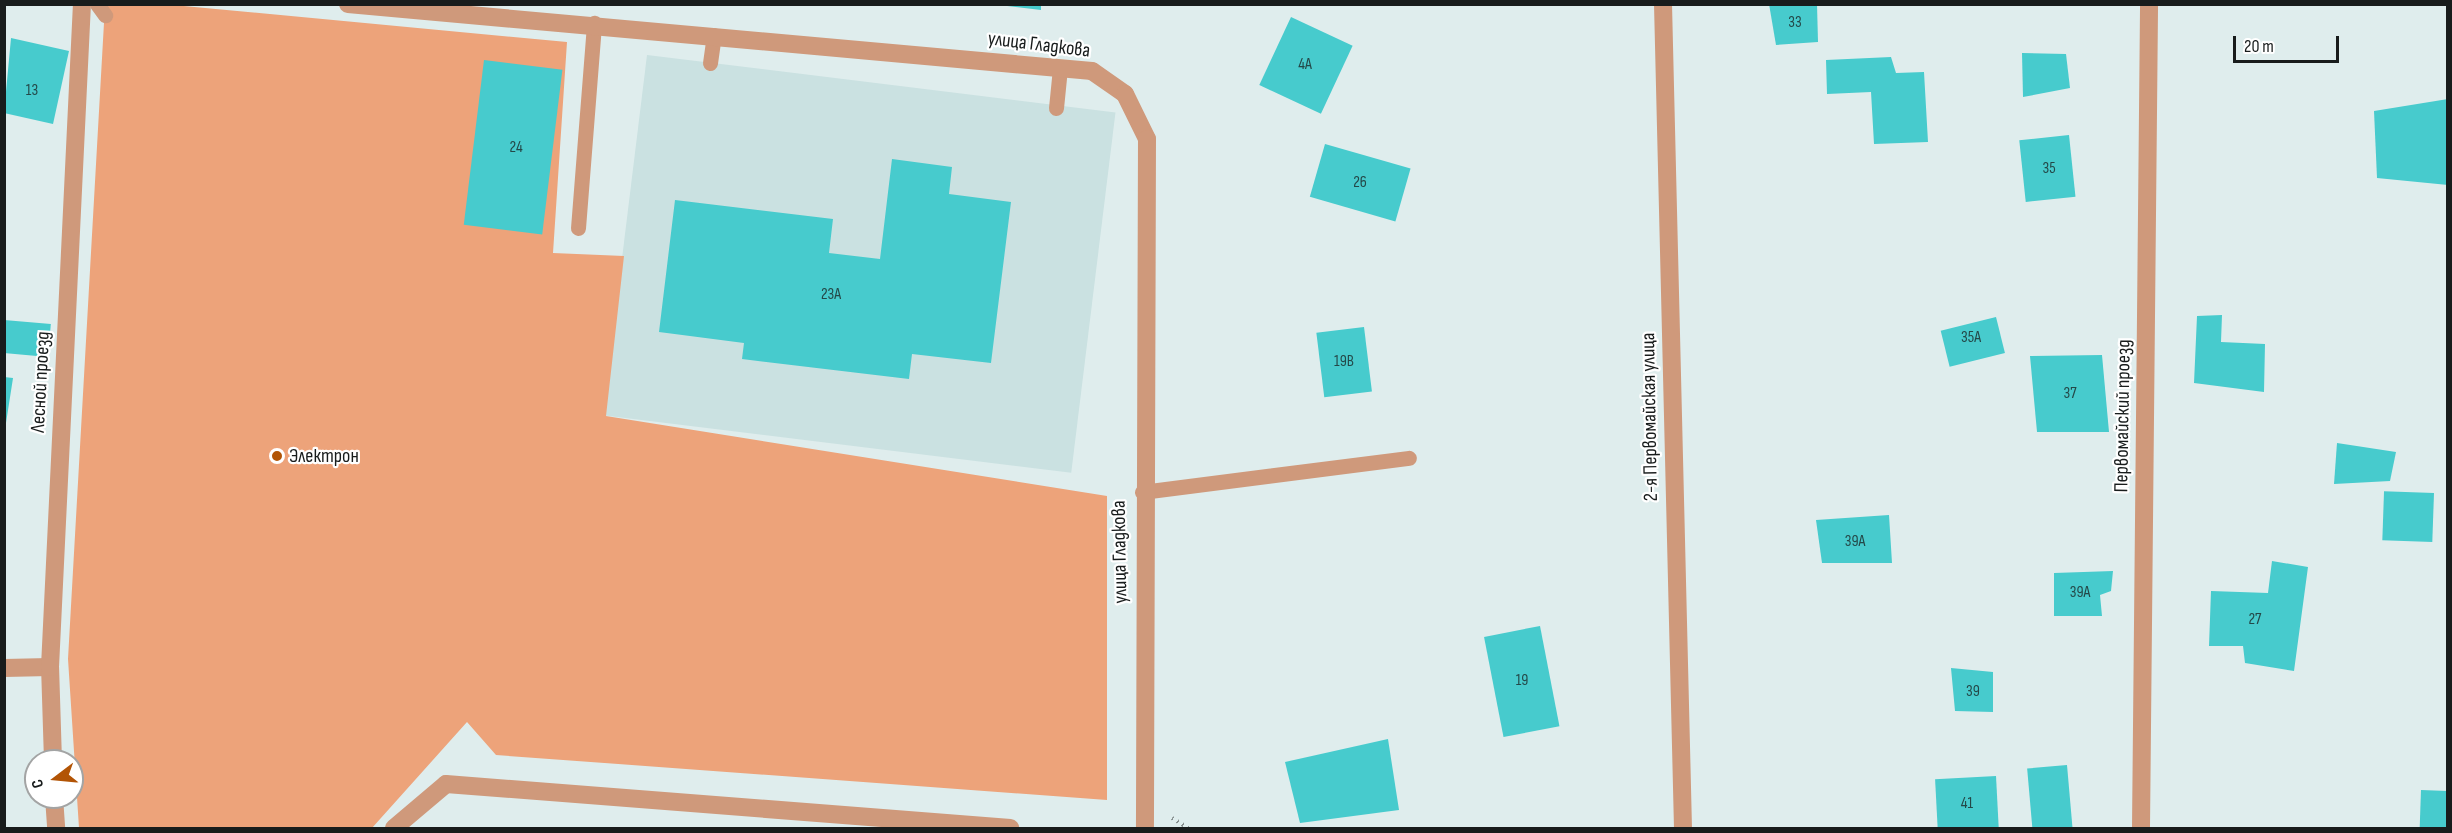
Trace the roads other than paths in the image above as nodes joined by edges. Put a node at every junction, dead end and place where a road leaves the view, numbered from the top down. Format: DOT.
graph roads {
  1 [pos="82,4"];
  2 [pos="348,4"];
  3 [pos="1663,4"];
  4 [pos="2149,4"];
  5 [pos="594,23"];
  6 [pos="714,35"];
  7 [pos="710,63"];
  8 [pos="1060,68"];
  9 [pos="1056,108"];
  10 [pos="578,228"];
  11 [pos="1409,458"];
  12 [pos="1142,492"];
  13 [pos="50,666"];
  14 [pos="4,668"];
  15 [pos="53,749"];
  16 [pos="55,809"];
  17 [pos="56,828"];
  18 [pos="394,828"];
  19 [pos="1010,828"];
  20 [pos="1146,828"];
  21 [pos="1683,828"];
  22 [pos="2141,828"];
  1 -- 13 [label="street, Лесной проезд"];
  2 -- 5 [label="street, улица Гладкова"];
  3 -- 21 [label="street, 2-я Первомайская улица"];
  4 -- 22 [label="street, Первомайский проезд"];
  5 -- 6 [label="street, улица Гладкова"];
  5 -- 10 [label="lane"];
  6 -- 7 [label="lane"];
  6 -- 8 [label="street, улица Гладкова"];
  8 -- 9 [label="lane"];
  8 -- 12 [label="street, улица Гладкова"];
  11 -- 12 [label="lane"];
  12 -- 20 [label="street, улица Гладкова"];
  13 -- 14 [label="street"];
  13 -- 15 [label="street, Лесной проезд"];
  16 -- 17 [label="street"];
  18 -- 19 [label="street"];
}
